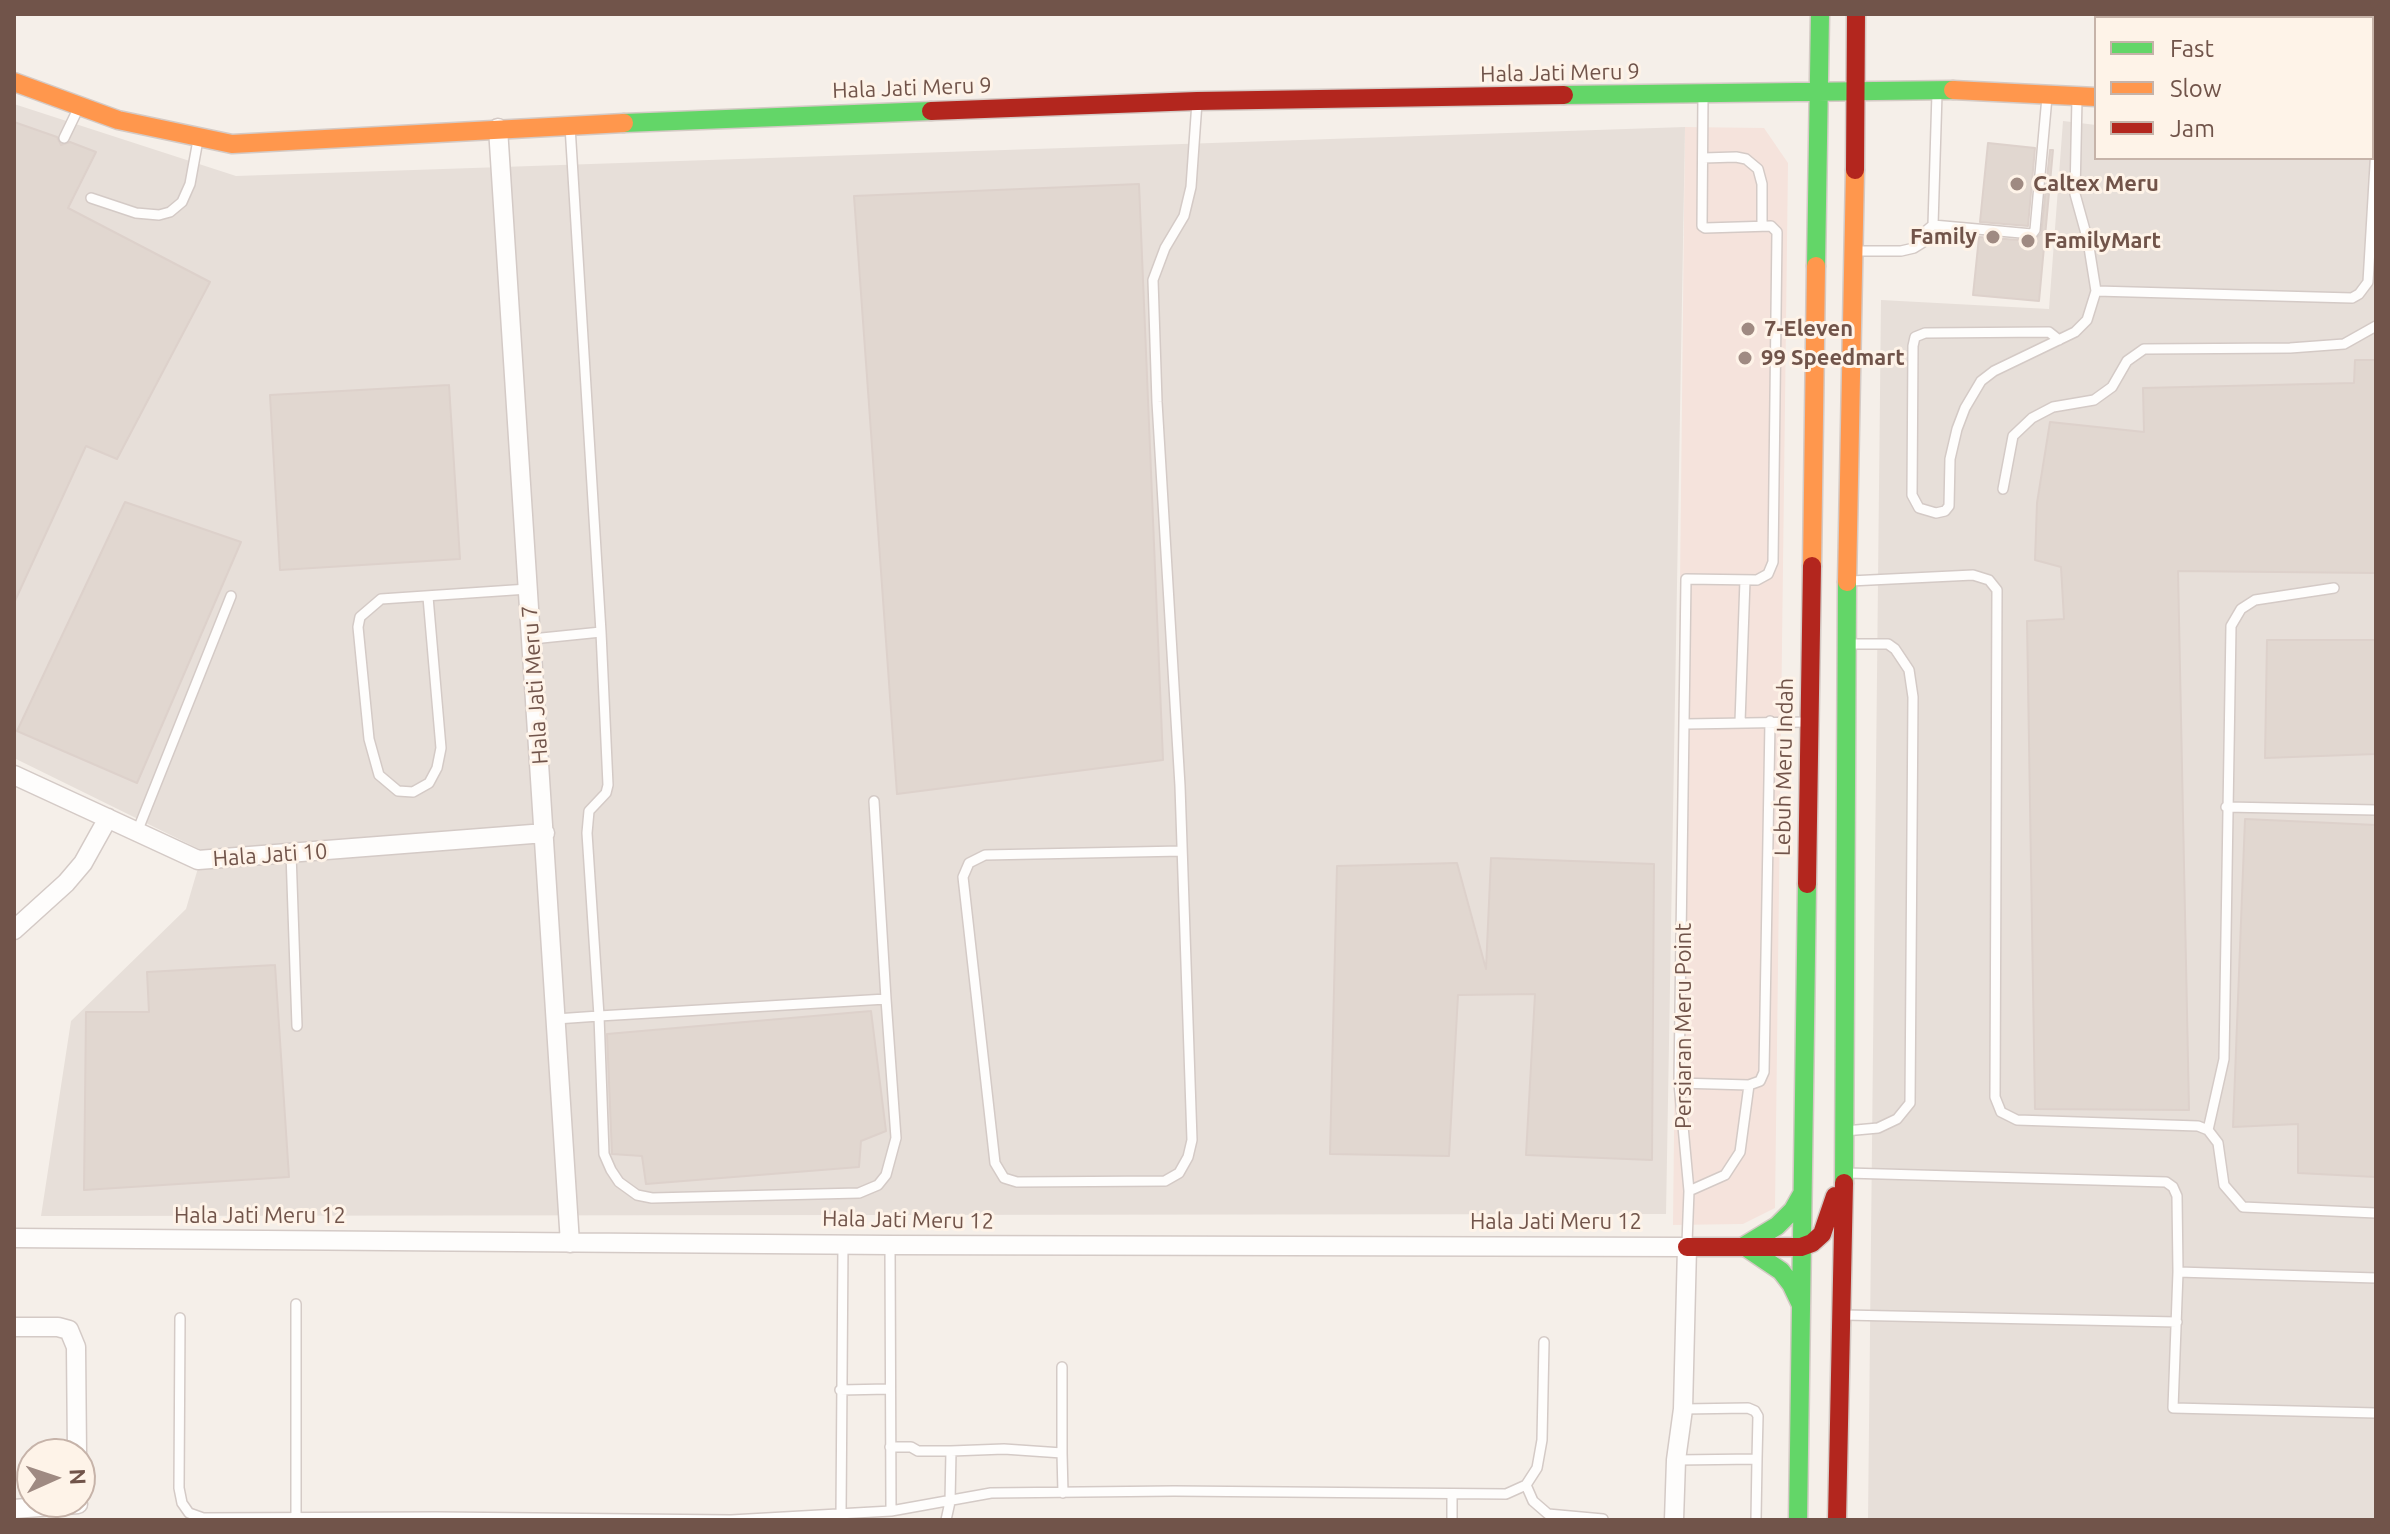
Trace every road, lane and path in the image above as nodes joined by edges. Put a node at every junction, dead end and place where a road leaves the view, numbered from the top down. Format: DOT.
graph roads {
  1 [pos="1820,14"];
  2 [pos="1856,14"];
  3 [pos="14,82"];
  4 [pos="1937,89"];
  5 [pos="1857,92"];
  6 [pos="1821,93"];
  7 [pos="2047,93"];
  8 [pos="1703,95"];
  9 [pos="2077,95"];
  10 [pos="2094,97"];
  11 [pos="1197,101"];
  12 [pos="80,106"];
  13 [pos="570,125"];
  14 [pos="498,128"];
  15 [pos="198,137"];
  16 [pos="64,138"];
  17 [pos="2376,148"];
  18 [pos="1703,158"];
  19 [pos="2375,181"];
  20 [pos="91,198"];
  21 [pos="1933,225"];
  22 [pos="1762,226"];
  23 [pos="1853,251"];
  24 [pos="2096,291"];
  25 [pos="2376,326"];
  26 [pos="2059,340"];
  27 [pos="2003,489"];
  28 [pos="1745,580"];
  29 [pos="1847,581"];
  30 [pos="2334,588"];
  31 [pos="528,589"];
  32 [pos="231,596"];
  33 [pos="428,597"];
  34 [pos="601,632"];
  35 [pos="532,639"];
  36 [pos="1846,644"];
  37 [pos="1770,721"];
  38 [pos="1740,722"];
  39 [pos="1809,722"];
  40 [pos="1686,724"];
  41 [pos="14,775"];
  42 [pos="874,801"];
  43 [pos="2226,807"];
  44 [pos="2376,810"];
  45 [pos="108,818"];
  46 [pos="137,832"];
  47 [pos="545,833"];
  48 [pos="1182,851"];
  49 [pos="291,853"];
  50 [pos="14,930"];
  51 [pos="886,999"];
  52 [pos="599,1016"];
  53 [pos="556,1019"];
  54 [pos="297,1026"];
  55 [pos="1679,1083"];
  56 [pos="1749,1085"];
  57 [pos="2208,1130"];
  58 [pos="1844,1131"];
  59 [pos="1844,1167"];
  60 [pos="1689,1191"];
  61 [pos="1802,1193"];
  62 [pos="2376,1213"];
  63 [pos="14,1238"];
  64 [pos="570,1243"];
  65 [pos="843,1244"];
  66 [pos="890,1245"];
  67 [pos="1744,1246"];
  68 [pos="1687,1247"];
  69 [pos="1801,1247"];
  70 [pos="2178,1272"];
  71 [pos="2376,1278"];
  72 [pos="296,1304"];
  73 [pos="1801,1306"];
  74 [pos="1842,1315"];
  75 [pos="180,1318"];
  76 [pos="2177,1322"];
  77 [pos="14,1327"];
  78 [pos="1544,1342"];
  79 [pos="1062,1367"];
  80 [pos="889,1389"];
  81 [pos="840,1390"];
  82 [pos="1840,1397"];
  83 [pos="1683,1409"];
  84 [pos="2376,1413"];
  85 [pos="77,1438"];
  86 [pos="890,1447"];
  87 [pos="951,1451"];
  88 [pos="1062,1453"];
  89 [pos="1757,1459"];
  90 [pos="1676,1460"];
  91 [pos="1526,1485"];
  92 [pos="1063,1493"];
  93 [pos="1452,1494"];
  94 [pos="950,1502"];
  95 [pos="891,1511"];
  96 [pos="841,1515"];
  97 [pos="296,1518"];
  98 [pos="436,1518"];
  99 [pos="789,1519"];
  100 [pos="1603,1519"];
  101 [pos="946,1520"];
  102 [pos="1452,1520"];
  103 [pos="1674,1520"];
  104 [pos="1756,1520"];
  105 [pos="1798,1520"];
  106 [pos="1837,1520"];
  1 -- 6 [label="main road, Lebuh Meru Indah"];
  2 -- 5 [label="main road"];
  3 -- 12 [label="main road, Hala Jati Meru 9"];
  4 -- 5 [label="main road, Hala Jati Meru 9"];
  4 -- 7 [label="main road, Hala Jati Meru 9"];
  4 -- 21 [label="lane"];
  5 -- 6 [label="main road, Hala Jati Meru 9"];
  5 -- 23 [label="main road"];
  6 -- 8 [label="main road, Hala Jati Meru 9"];
  6 -- 39 [label="main road, Lebuh Meru Indah"];
  7 -- 9 [label="main road, Hala Jati Meru 9"];
  7 -- 21 [label="lane"];
  8 -- 11 [label="main road, Hala Jati Meru 9"];
  8 -- 18 [label="lane"];
  9 -- 10 [label="main road, Hala Jati Meru 9"];
  9 -- 24 [label="lane"];
  11 -- 13 [label="main road, Hala Jati Meru 9"];
  11 -- 48 [label="lane"];
  12 -- 15 [label="main road, Hala Jati Meru 9"];
  12 -- 16 [label="lane"];
  13 -- 14 [label="main road, Hala Jati Meru 9"];
  13 -- 34 [label="lane"];
  14 -- 15 [label="main road, Hala Jati Meru 9"];
  14 -- 31 [label="street, Hala Jati Meru 7"];
  15 -- 20 [label="lane"];
  17 -- 19 [label="lane"];
  18 -- 22 [label="lane"];
  18 -- 22 [label="lane"];
  19 -- 24 [label="lane"];
  21 -- 23 [label="lane"];
  22 -- 28 [label="lane"];
  23 -- 29 [label="main road"];
  24 -- 26 [label="lane"];
  25 -- 27 [label="lane"];
  26 -- 26 [label="lane"];
  28 -- 38 [label="lane"];
  28 -- 40 [label="lane, Persiaran Meru Point"];
  29 -- 36 [label="main road"];
  29 -- 57 [label="lane"];
  30 -- 43 [label="lane"];
  31 -- 33 [label="lane"];
  31 -- 35 [label="street, Hala Jati Meru 7"];
  32 -- 46 [label="lane"];
  33 -- 33 [label="lane"];
  34 -- 35 [label="lane"];
  34 -- 52 [label="lane"];
  35 -- 47 [label="street, Hala Jati Meru 7"];
  36 -- 58 [label="main road"];
  36 -- 58 [label="lane"];
  37 -- 38 [label="lane"];
  37 -- 39 [label="lane"];
  37 -- 56 [label="lane"];
  38 -- 40 [label="lane"];
  39 -- 61 [label="main road, Lebuh Meru Indah"];
  40 -- 55 [label="lane, Persiaran Meru Point"];
  41 -- 45 [label="street, Hala Jati 10"];
  42 -- 51 [label="lane"];
  43 -- 44 [label="lane"];
  43 -- 57 [label="lane"];
  45 -- 46 [label="street, Hala Jati 10"];
  45 -- 50 [label="street"];
  46 -- 49 [label="street, Hala Jati 10"];
  47 -- 49 [label="street, Hala Jati 10"];
  47 -- 53 [label="street, Hala Jati Meru 7"];
  48 -- 48 [label="lane"];
  49 -- 54 [label="lane"];
  51 -- 52 [label="lane"];
  51 -- 52 [label="lane"];
  52 -- 53 [label="lane"];
  53 -- 64 [label="street, Hala Jati Meru 7"];
  55 -- 56 [label="lane"];
  55 -- 60 [label="lane, Persiaran Meru Point"];
  56 -- 60 [label="lane"];
  57 -- 62 [label="lane"];
  58 -- 59 [label="main road"];
  59 -- 69 [label="main road"];
  59 -- 70 [label="lane"];
  59 -- 74 [label="main road"];
  60 -- 68 [label="lane, Persiaran Meru Point"];
  61 -- 67 [label="main road"];
  61 -- 69 [label="main road, Lebuh Meru Indah"];
  63 -- 64 [label="street, Hala Jati Meru 12"];
  64 -- 65 [label="street, Hala Jati Meru 12"];
  65 -- 66 [label="street, Hala Jati Meru 12"];
  65 -- 81 [label="lane"];
  66 -- 68 [label="street, Hala Jati Meru 12"];
  66 -- 80 [label="lane"];
  67 -- 68 [label="main road, Hala Jati Meru 12"];
  67 -- 69 [label="main road, Hala Jati Meru 12"];
  67 -- 73 [label="main road"];
  68 -- 83 [label="street, Persiaran Meru Point"];
  69 -- 73 [label="main road, Lebuh Meru Indah"];
  69 -- 82 [label="main road"];
  70 -- 71 [label="lane"];
  70 -- 76 [label="lane"];
  72 -- 97 [label="lane"];
  73 -- 105 [label="main road, Lebuh Meru Indah"];
  74 -- 76 [label="lane"];
  74 -- 82 [label="main road"];
  75 -- 97 [label="lane"];
  76 -- 84 [label="lane"];
  77 -- 85 [label="street"];
  78 -- 91 [label="lane"];
  79 -- 88 [label="lane"];
  80 -- 81 [label="lane"];
  80 -- 86 [label="lane"];
  81 -- 96 [label="lane"];
  82 -- 106 [label="main road"];
  83 -- 89 [label="lane"];
  83 -- 90 [label="street, Persiaran Meru Point"];
  86 -- 87 [label="lane"];
  86 -- 95 [label="lane"];
  87 -- 88 [label="lane"];
  87 -- 94 [label="lane"];
  88 -- 92 [label="lane"];
  89 -- 90 [label="lane"];
  89 -- 104 [label="lane"];
  90 -- 103 [label="street, Persiaran Meru Point"];
  91 -- 93 [label="lane"];
  91 -- 100 [label="lane"];
  92 -- 93 [label="lane"];
  92 -- 94 [label="lane"];
  93 -- 102 [label="lane"];
  94 -- 95 [label="lane"];
  94 -- 101 [label="lane"];
  95 -- 96 [label="lane"];
  96 -- 99 [label="lane"];
  97 -- 98 [label="lane"];
  98 -- 99 [label="lane"];
}
